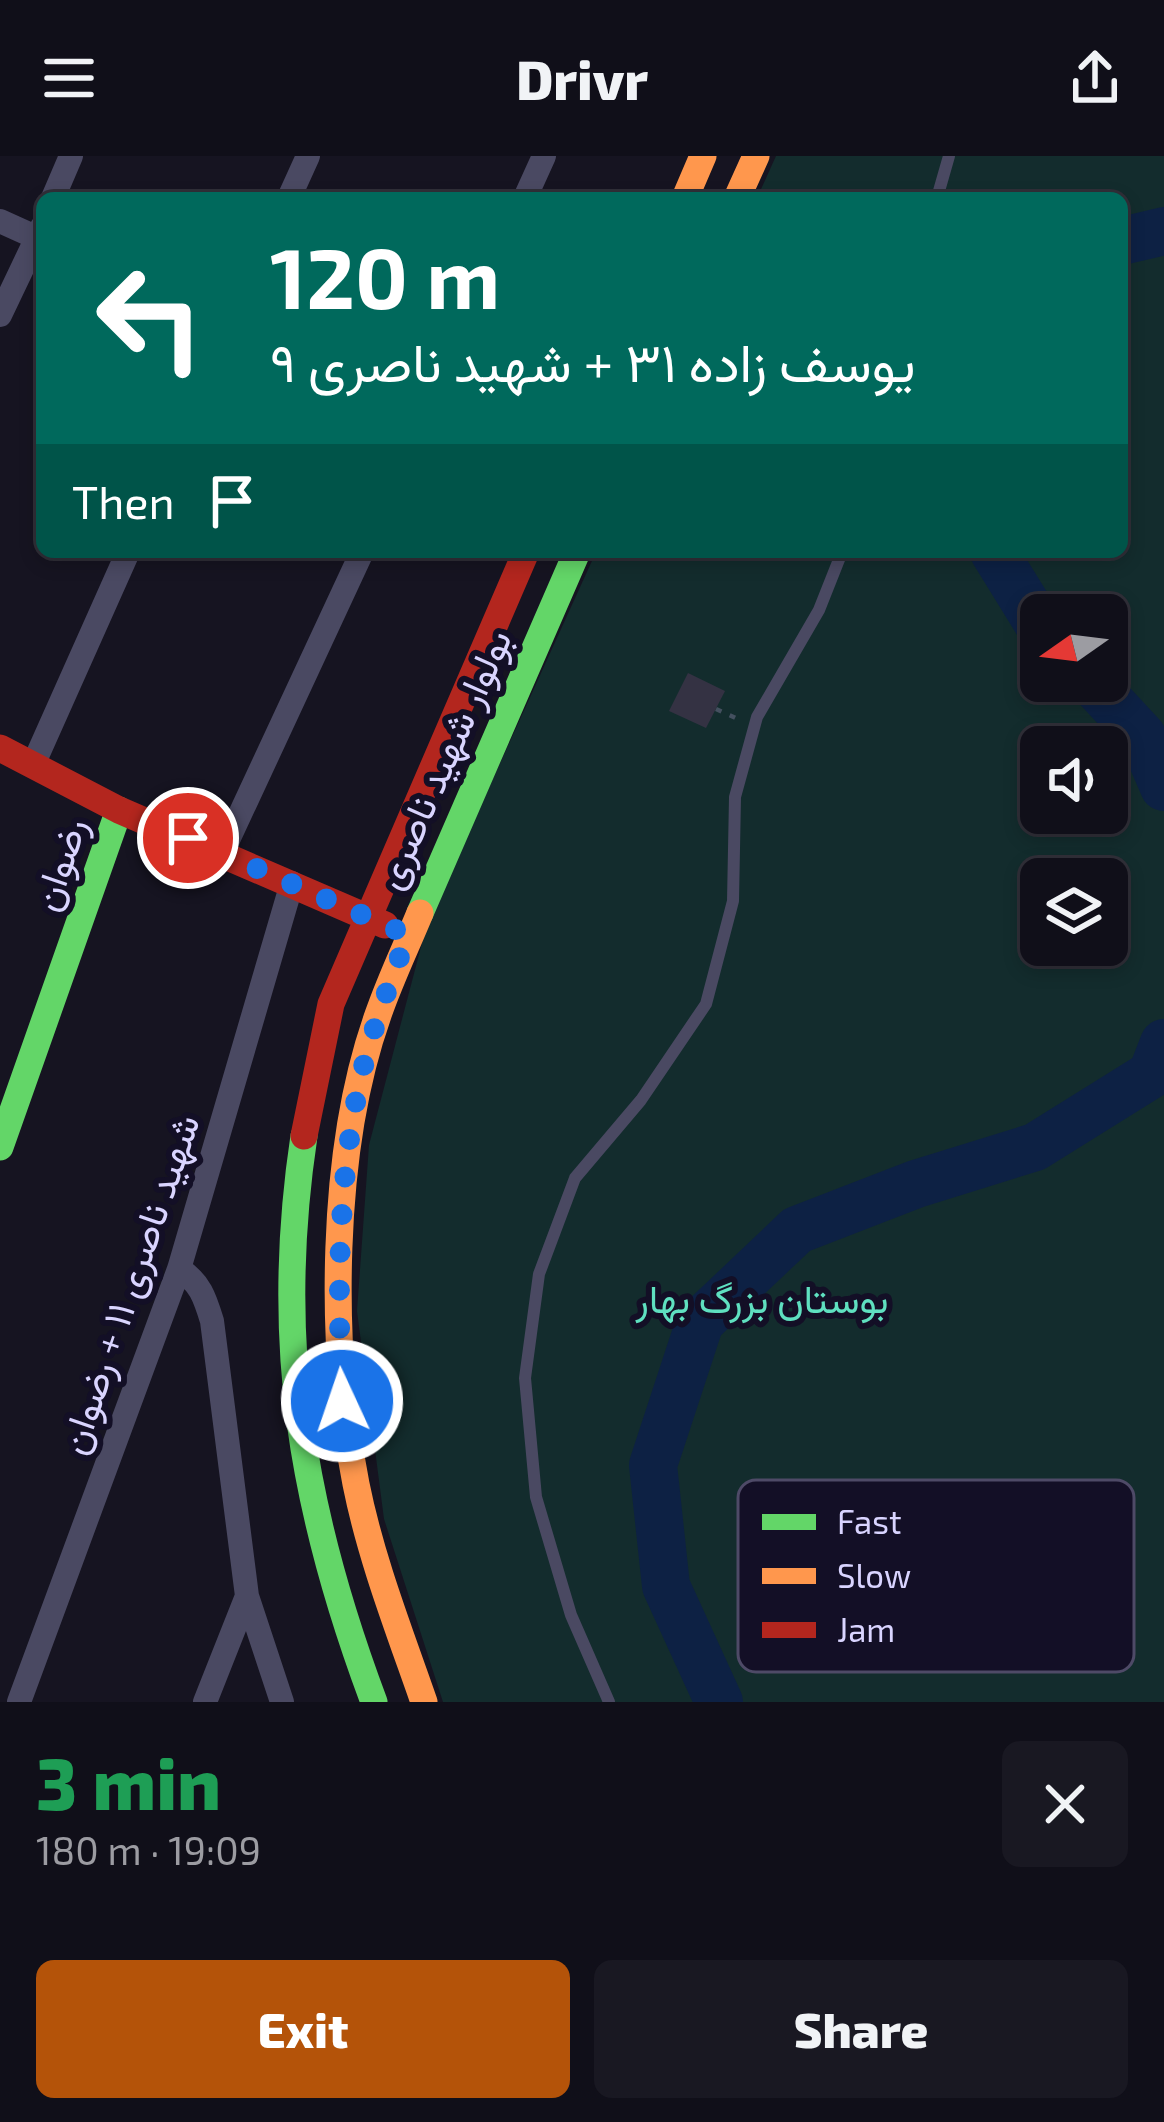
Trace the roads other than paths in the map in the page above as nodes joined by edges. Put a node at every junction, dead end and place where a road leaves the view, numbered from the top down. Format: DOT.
graph roads {
  1 [pos="71,156"];
  2 [pos="308,156"];
  3 [pos="544,156"];
  4 [pos="703,156"];
  5 [pos="756,156"];
  6 [pos="949,156"];
  7 [pos="56,192"];
  8 [pos="293,192"];
  9 [pos="528,192"];
  10 [pos="688,192"];
  11 [pos="740,192"];
  12 [pos="939,192"];
  13 [pos="28,231"];
  14 [pos="0,315"];
  15 [pos="125,558"];
  16 [pos="359,558"];
  17 [pos="523,558"];
  18 [pos="574,558"];
  19 [pos="840,558"];
  20 [pos="0,748"];
  21 [pos="34,765"];
  22 [pos="119,810"];
  23 [pos="222,853"];
  24 [pos="292,883"];
  25 [pos="366,916"];
  26 [pos="408,935"];
  27 [pos="0,1147"];
  28 [pos="179,1269"];
  29 [pos="247,1596"];
  30 [pos="19,1702"];
  31 [pos="205,1702"];
  32 [pos="282,1702"];
  33 [pos="374,1702"];
  34 [pos="424,1702"];
  35 [pos="609,1702"];
  1 -- 7 [label="street"];
  2 -- 8 [label="street"];
  3 -- 9 [label="street"];
  4 -- 10 [label="main road"];
  5 -- 11 [label="main road"];
  6 -- 12 [label="lane"];
  13 -- 14 [label="street"];
  15 -- 21 [label="street"];
  16 -- 23 [label="street"];
  17 -- 25 [label="main road, بولوار شهید ناصری"];
  18 -- 26 [label="main road, بولوار شهید ناصری"];
  19 -- 35 [label="lane"];
  20 -- 21 [label="main road"];
  21 -- 22 [label="main road"];
  22 -- 23 [label="main road"];
  22 -- 27 [label="main road, رضوان"];
  23 -- 24 [label="main road"];
  24 -- 25 [label="main road"];
  24 -- 28 [label="street, شهید ناصری ۱۱ + رضوان"];
  25 -- 26 [label="main road"];
  25 -- 33 [label="main road, بولوار شهید ناصری"];
  26 -- 34 [label="main road, بولوار شهید ناصری"];
  28 -- 29 [label="street"];
  28 -- 30 [label="street, شهید ناصری ۱۱ + رضوان"];
  29 -- 31 [label="street"];
  29 -- 32 [label="street"];
}
